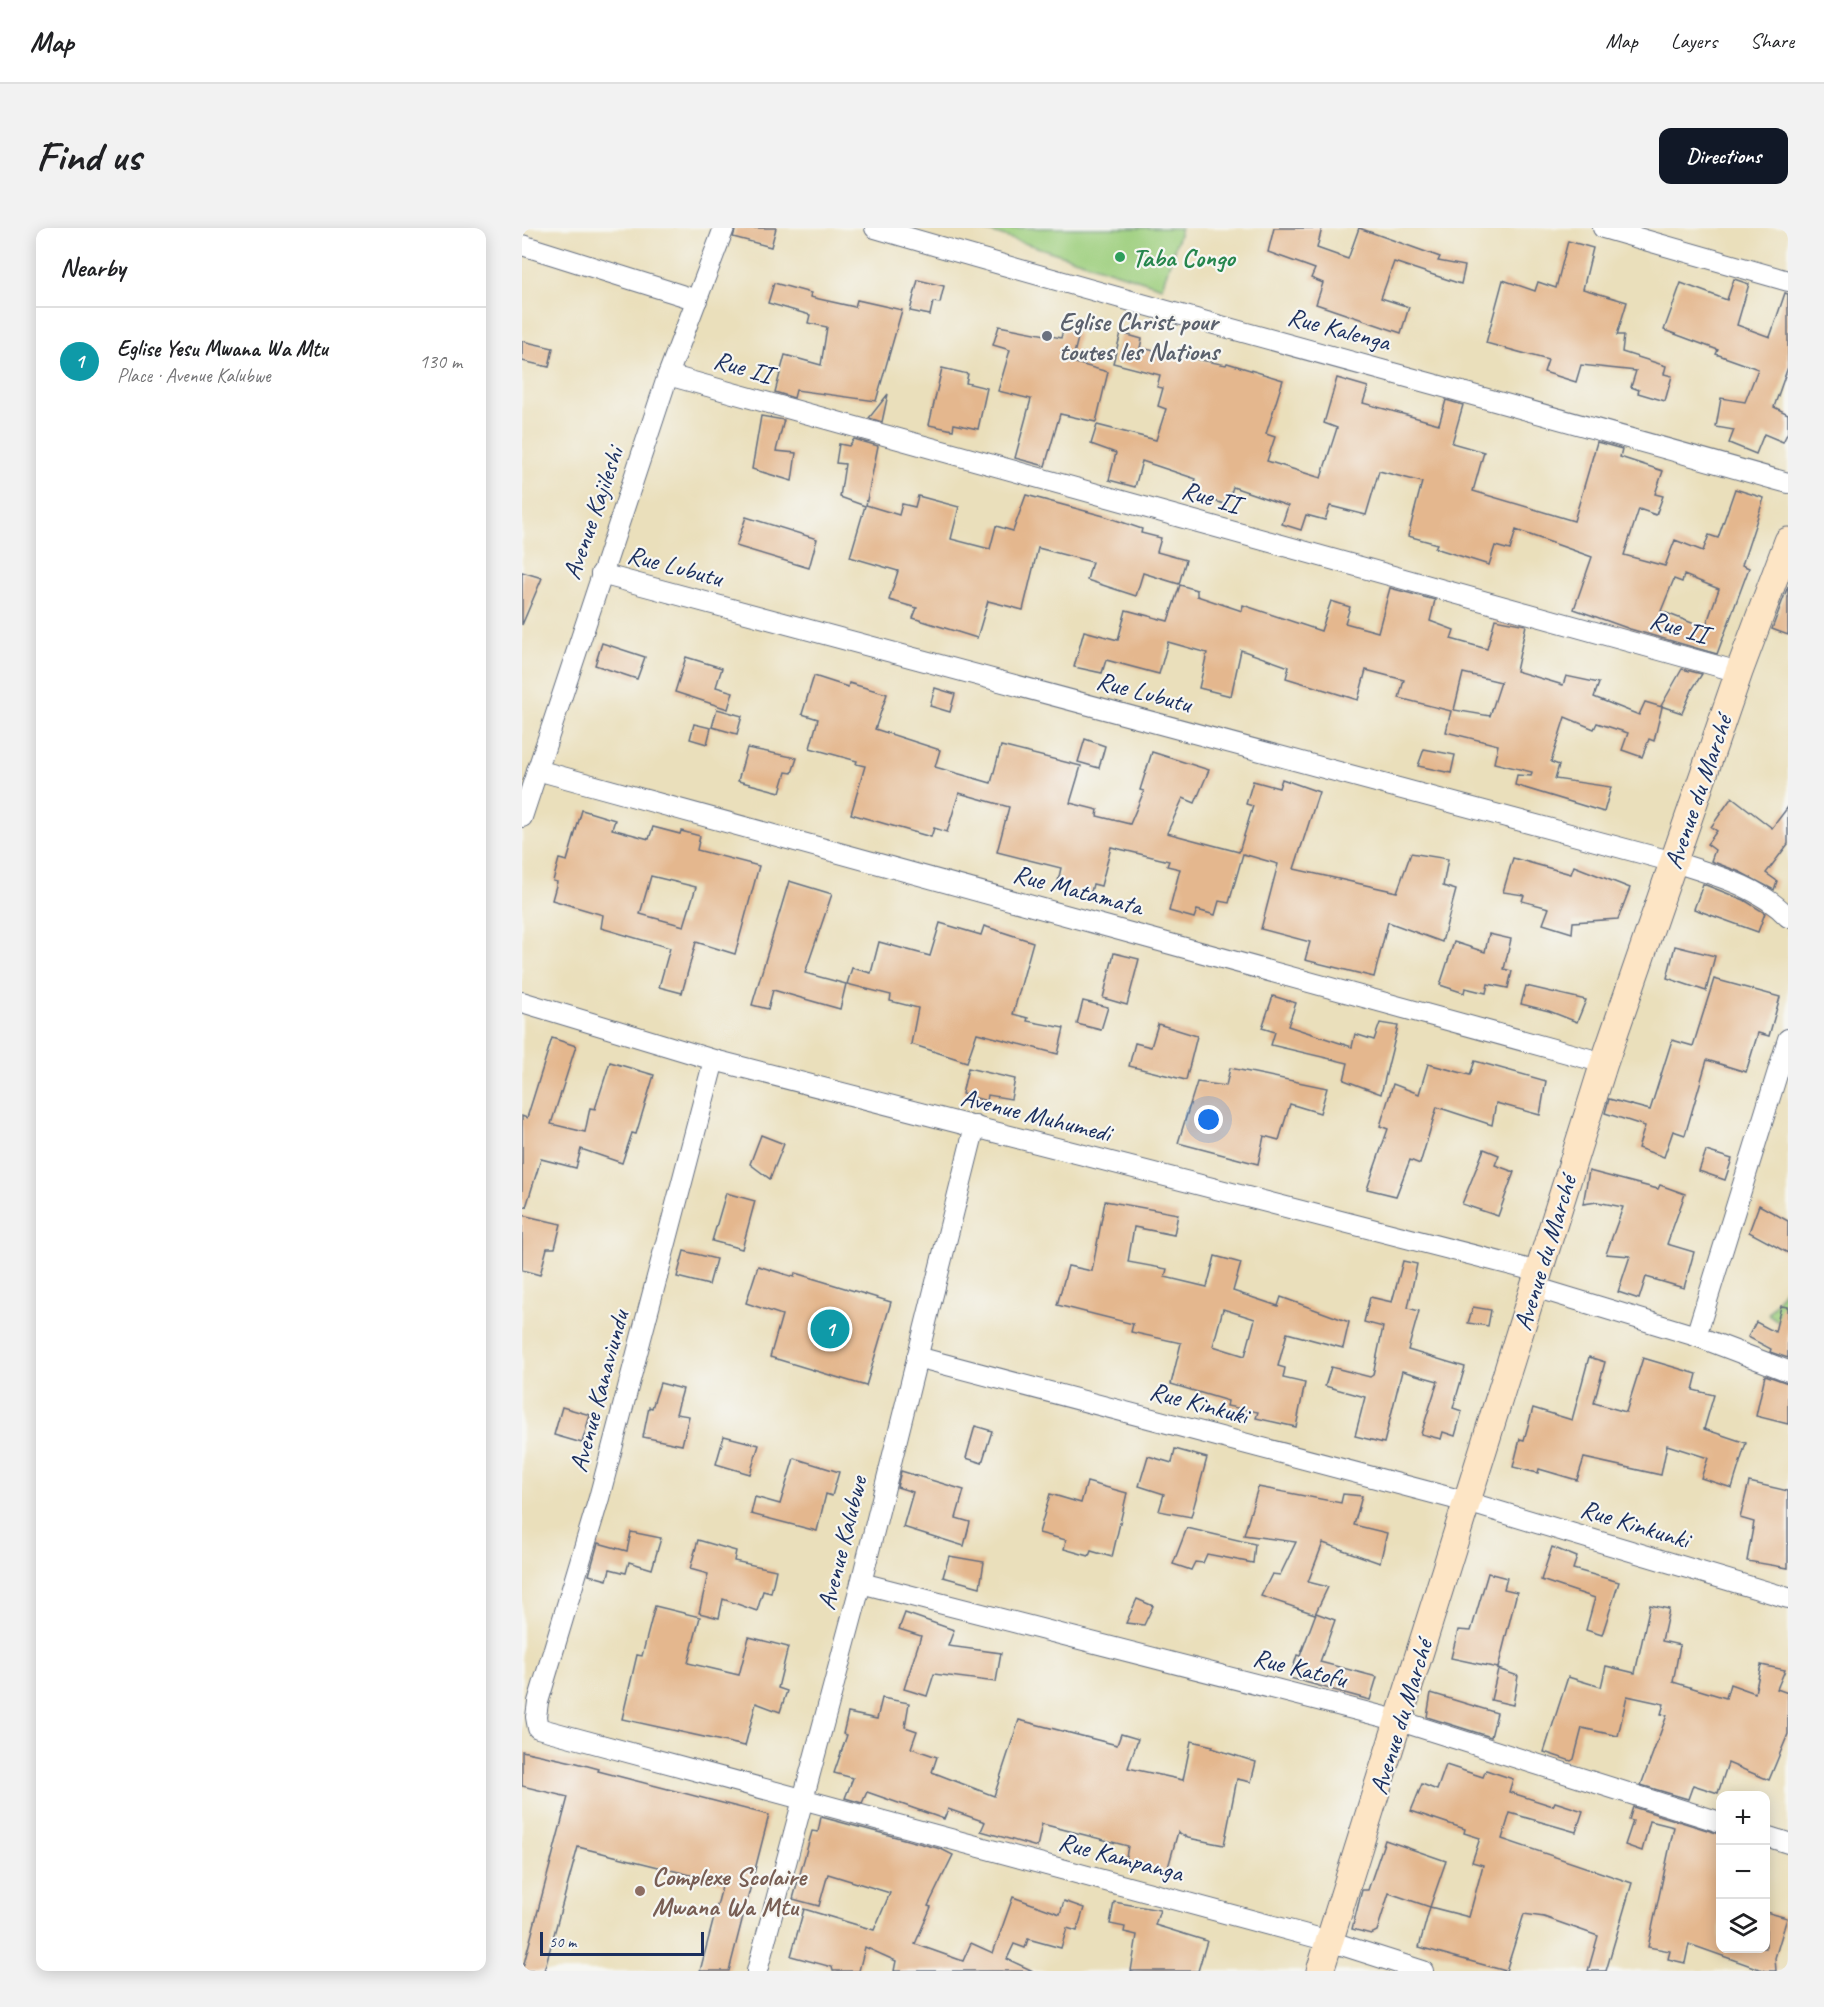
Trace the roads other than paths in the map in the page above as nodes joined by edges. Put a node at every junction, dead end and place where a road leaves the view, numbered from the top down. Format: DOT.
graph roads {
  1 [pos="724,228"];
  2 [pos="876,228"];
  3 [pos="1603,228"];
  4 [pos="522,244"];
  5 [pos="1788,281"];
  6 [pos="697,300"];
  7 [pos="668,375"];
  8 [pos="1788,483"];
  9 [pos="1788,541"];
  10 [pos="601,574"];
  11 [pos="1739,672"];
  12 [pos="537,770"];
  13 [pos="522,817"];
  14 [pos="1674,861"];
  15 [pos="1788,917"];
  16 [pos="522,1002"];
  17 [pos="1788,1039"];
  18 [pos="714,1060"];
  19 [pos="1604,1063"];
  20 [pos="975,1126"];
  21 [pos="1537,1280"];
  22 [pos="1696,1336"];
  23 [pos="917,1358"];
  24 [pos="1788,1371"];
  25 [pos="1467,1502"];
  26 [pos="861,1583"];
  27 [pos="1788,1598"];
  28 [pos="1400,1721"];
  29 [pos="543,1731"];
  30 [pos="803,1801"];
  31 [pos="1716,1821"];
  32 [pos="1770,1837"];
  33 [pos="1788,1843"];
  34 [pos="1329,1941"];
  35 [pos="757,1971"];
  36 [pos="1320,1971"];
  37 [pos="1423,1971"];
  1 -- 6 [label="street, Avenue Kajileshi"];
  2 -- 8 [label="street, Rue Kalenga"];
  3 -- 5 [label="street"];
  4 -- 6 [label="street"];
  6 -- 7 [label="street, Avenue Kajileshi"];
  7 -- 10 [label="street, Avenue Kajileshi"];
  7 -- 11 [label="street, Rue II"];
  9 -- 11 [label="street, Avenue du Marché"];
  10 -- 12 [label="street, Avenue Kajileshi"];
  10 -- 14 [label="street, Rue Lubutu"];
  11 -- 14 [label="street, Avenue du Marché"];
  12 -- 13 [label="street, Avenue Kajileshi"];
  12 -- 19 [label="street, Rue Matamata"];
  14 -- 15 [label="street, Rue Lubutu"];
  14 -- 19 [label="street, Avenue du Marché"];
  16 -- 18 [label="street, Avenue Muhumedi"];
  17 -- 22 [label="street"];
  18 -- 20 [label="street, Avenue Muhumedi"];
  18 -- 29 [label="street, Avenue Kanaviundu"];
  19 -- 21 [label="street, Avenue du Marché"];
  20 -- 21 [label="street, Avenue Muhumedi"];
  20 -- 23 [label="street, Avenue Kalubwe"];
  21 -- 22 [label="street, Avenue Muhumedi"];
  21 -- 25 [label="street, Avenue du Marché"];
  22 -- 24 [label="street, Avenue Muhumedi"];
  23 -- 25 [label="street, Rue Kinkuki"];
  23 -- 26 [label="street, Avenue Kalubwe"];
  25 -- 27 [label="street, Rue Kinkunki"];
  25 -- 28 [label="street, Avenue du Marché"];
  26 -- 28 [label="street, Rue Katofu"];
  26 -- 30 [label="street, Avenue Kalubwe"];
  28 -- 31 [label="street, Rue Katofu"];
  28 -- 34 [label="street, Avenue du Marché"];
  29 -- 30 [label="street, Rue Kampanga"];
  30 -- 34 [label="street, Rue Kampanga"];
  30 -- 35 [label="street, Avenue Kalubwe"];
  32 -- 33 [label="street"];
  34 -- 36 [label="street, Avenue du Marché"];
  34 -- 37 [label="street, Rue Kampanga"];
}
